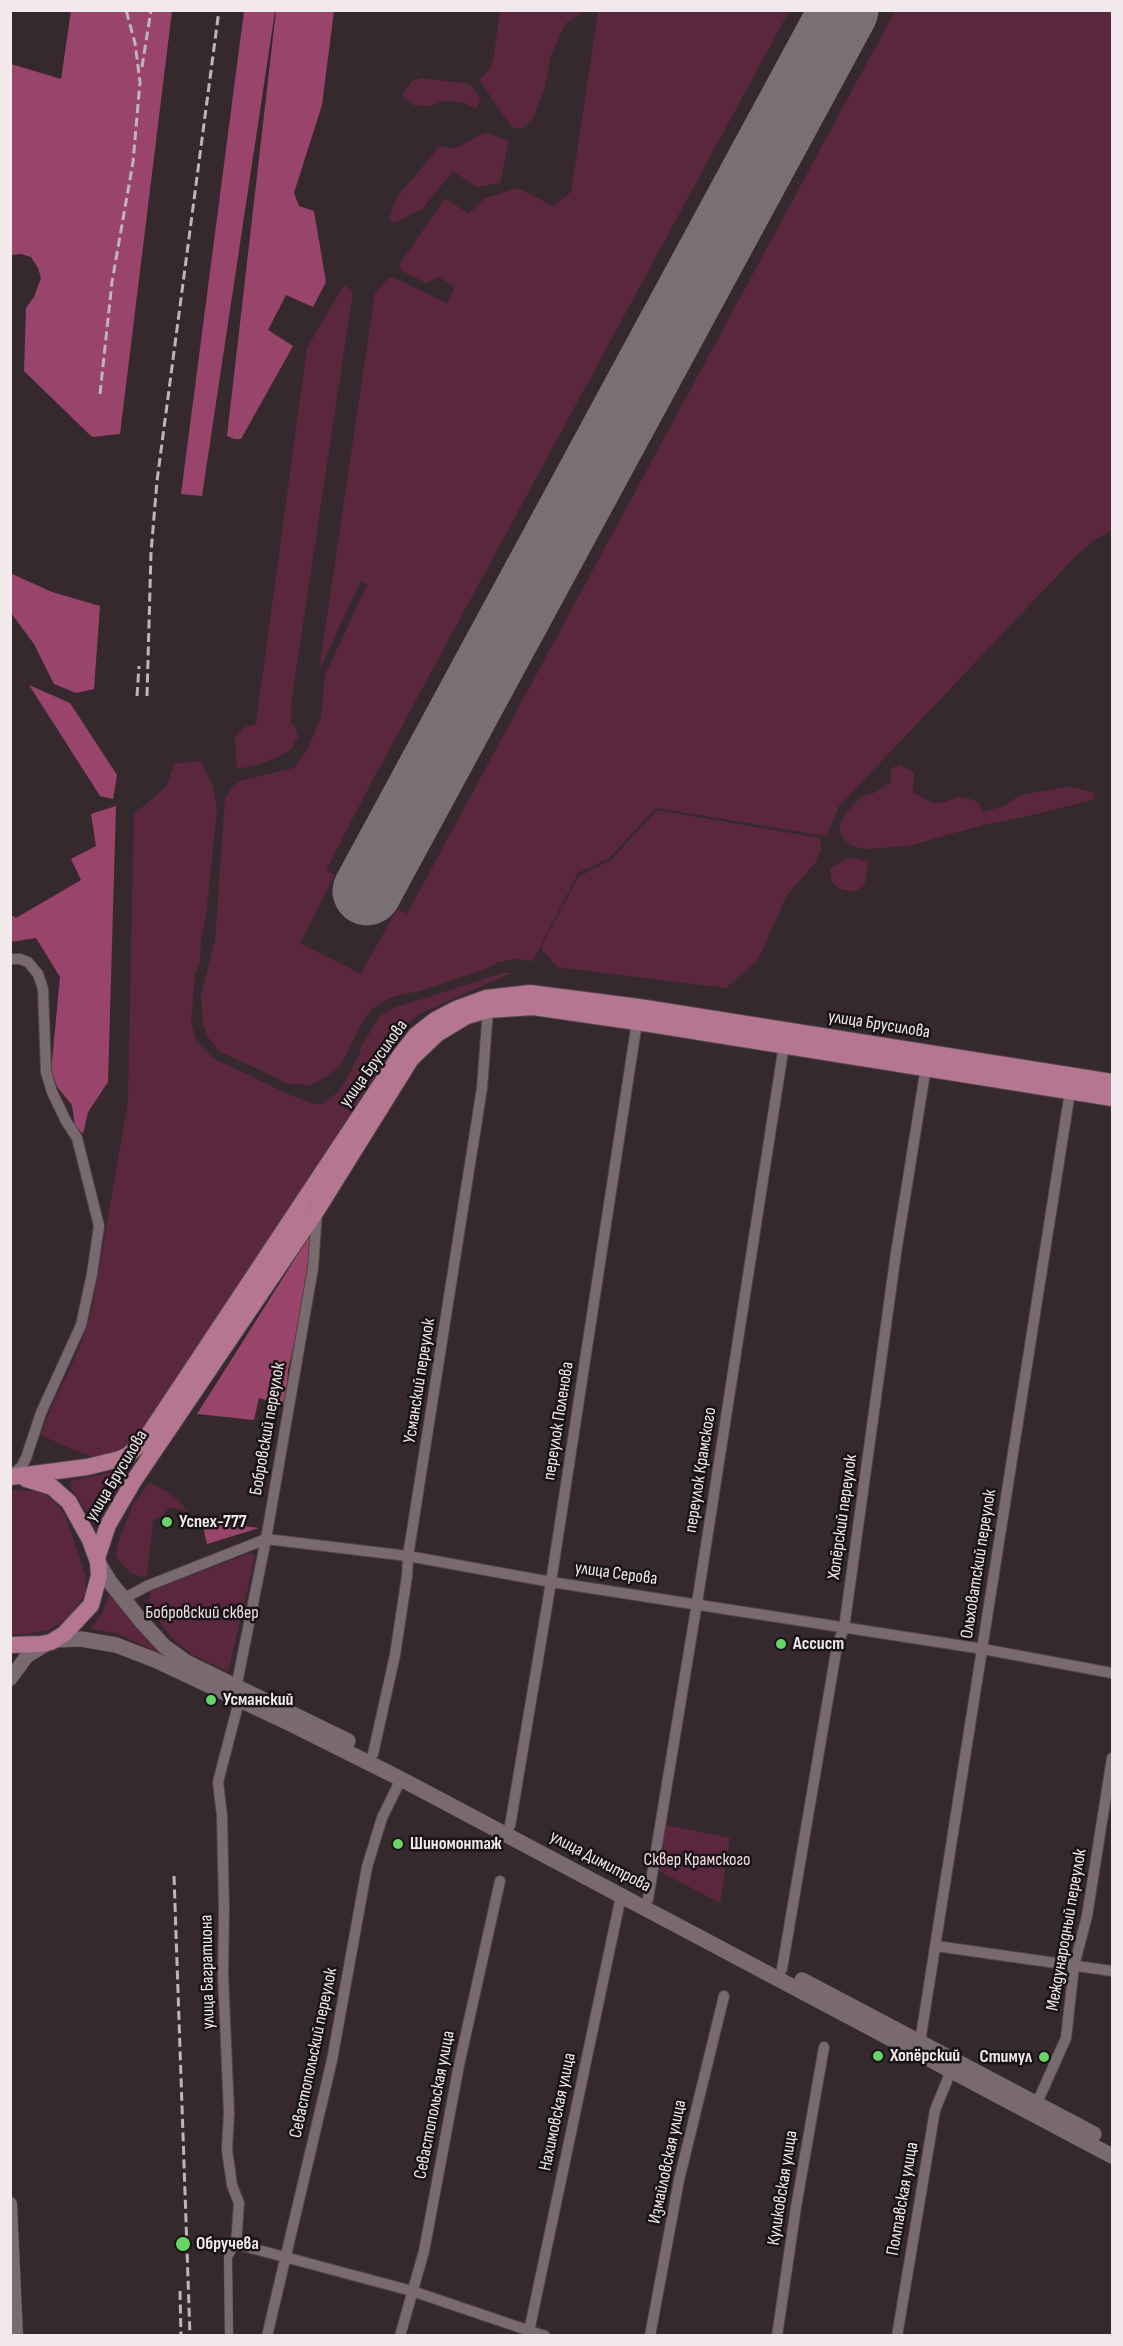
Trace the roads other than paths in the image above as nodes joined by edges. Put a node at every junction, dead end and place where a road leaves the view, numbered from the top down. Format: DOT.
graph roads {
  1 [pos="10,959"];
  2 [pos="488,1010"];
  3 [pos="638,1022"];
  4 [pos="784,1045"];
  5 [pos="926,1067"];
  6 [pos="1113,1083"];
  7 [pos="1070,1092"];
  8 [pos="1113,1098"];
  9 [pos="317,1210"];
  10 [pos="10,1477"];
  11 [pos="266,1539"];
  12 [pos="408,1556"];
  13 [pos="97,1560"];
  14 [pos="551,1582"];
  15 [pos="123,1599"];
  16 [pos="698,1603"];
  17 [pos="844,1628"];
  18 [pos="53,1641"];
  19 [pos="10,1645"];
  20 [pos="983,1649"];
  21 [pos="1113,1673"];
  22 [pos="10,1679"];
  23 [pos="238,1694"];
  24 [pos="373,1755"];
  25 [pos="1113,1758"];
  26 [pos="401,1779"];
  27 [pos="510,1826"];
  28 [pos="500,1881"];
  29 [pos="621,1896"];
  30 [pos="648,1899"];
  31 [pos="936,1946"];
  32 [pos="1074,1966"];
  33 [pos="782,1970"];
  34 [pos="1113,1971"];
  35 [pos="724,1996"];
  36 [pos="920,2042"];
  37 [pos="824,2047"];
  38 [pos="951,2071"];
  39 [pos="1037,2103"];
  40 [pos="1113,2144"];
  41 [pos="1113,2156"];
  42 [pos="10,2204"];
  43 [pos="236,2244"];
  44 [pos="286,2259"];
  45 [pos="412,2290"];
  46 [pos="529,2333"];
  47 [pos="16,2336"];
  48 [pos="229,2336"];
  49 [pos="267,2336"];
  50 [pos="400,2336"];
  51 [pos="545,2336"];
  52 [pos="650,2336"];
  53 [pos="777,2336"];
  54 [pos="897,2336"];
  1 -- 10 [label="street"];
  2 -- 3 [label="main road, улица Брусилова"];
  2 -- 9 [label="main road, улица Брусилова"];
  2 -- 12 [label="street, Усманский переулок"];
  3 -- 4 [label="main road, улица Брусилова"];
  3 -- 14 [label="street, переулок Поленова"];
  4 -- 5 [label="main road, улица Брусилова"];
  4 -- 16 [label="street, переулок Крамского"];
  5 -- 7 [label="main road, улица Брусилова"];
  5 -- 17 [label="street, Хопёрский переулок"];
  6 -- 10 [label="main road, улица Брусилова"];
  7 -- 8 [label="main road, улица Брусилова"];
  7 -- 20 [label="street, Ольховатский переулок"];
  9 -- 11 [label="street, Бобровский переулок"];
  9 -- 13 [label="main road, улица Брусилова"];
  10 -- 13 [label="main road, улица Димитрова"];
  11 -- 12 [label="street, улица Серова"];
  11 -- 15 [label="street, улица Серова"];
  11 -- 23 [label="street, Бобровский переулок"];
  12 -- 14 [label="street, улица Серова"];
  12 -- 24 [label="street, Усманский переулок"];
  13 -- 15 [label="main road, улица Димитрова"];
  13 -- 18 [label="main road, улица Димитрова"];
  14 -- 16 [label="street, улица Серова"];
  14 -- 27 [label="street, переулок Поленова"];
  15 -- 23 [label="main road, улица Димитрова"];
  16 -- 17 [label="street, улица Серова"];
  16 -- 30 [label="street, переулок Крамского"];
  17 -- 20 [label="street, улица Серова"];
  17 -- 33 [label="street, Хопёрский переулок"];
  18 -- 19 [label="main road, улица Димитрова"];
  18 -- 22 [label="street"];
  18 -- 23 [label="main road, улица Димитрова"];
  20 -- 21 [label="street, улица Серова"];
  20 -- 31 [label="street, Ольховатский переулок"];
  23 -- 24 [label="main road, улица Димитрова"];
  23 -- 26 [label="main road, улица Димитрова"];
  23 -- 43 [label="street, улица Багратиона"];
  24 -- 27 [label="main road, улица Димитрова"];
  25 -- 32 [label="street, Международный переулок"];
  26 -- 29 [label="main road, улица Димитрова"];
  26 -- 44 [label="street, Севастопольский переулок"];
  27 -- 30 [label="main road, улица Димитрова"];
  28 -- 45 [label="street, Севастопольская улица"];
  29 -- 38 [label="main road, улица Димитрова"];
  29 -- 46 [label="street, Нахимовская улица"];
  30 -- 33 [label="main road, улица Димитрова"];
  31 -- 32 [label="street"];
  31 -- 36 [label="street, Ольховатский переулок"];
  32 -- 34 [label="street"];
  32 -- 39 [label="street, Международный переулок"];
  33 -- 36 [label="main road, улица Димитрова"];
  35 -- 52 [label="street, Измайловская улица"];
  36 -- 39 [label="main road, улица Димитрова"];
  37 -- 53 [label="street, Куликовская улица"];
  38 -- 41 [label="main road, улица Димитрова"];
  38 -- 54 [label="street, Полтавская улица"];
  39 -- 40 [label="main road, улица Димитрова"];
  42 -- 47 [label="street"];
  43 -- 44 [label="street"];
  43 -- 48 [label="street, улица Багратиона"];
  44 -- 45 [label="street"];
  44 -- 49 [label="street, Севастопольский переулок"];
  45 -- 46 [label="street"];
  45 -- 50 [label="street, Севастопольская улица"];
  46 -- 51 [label="street"];
}
